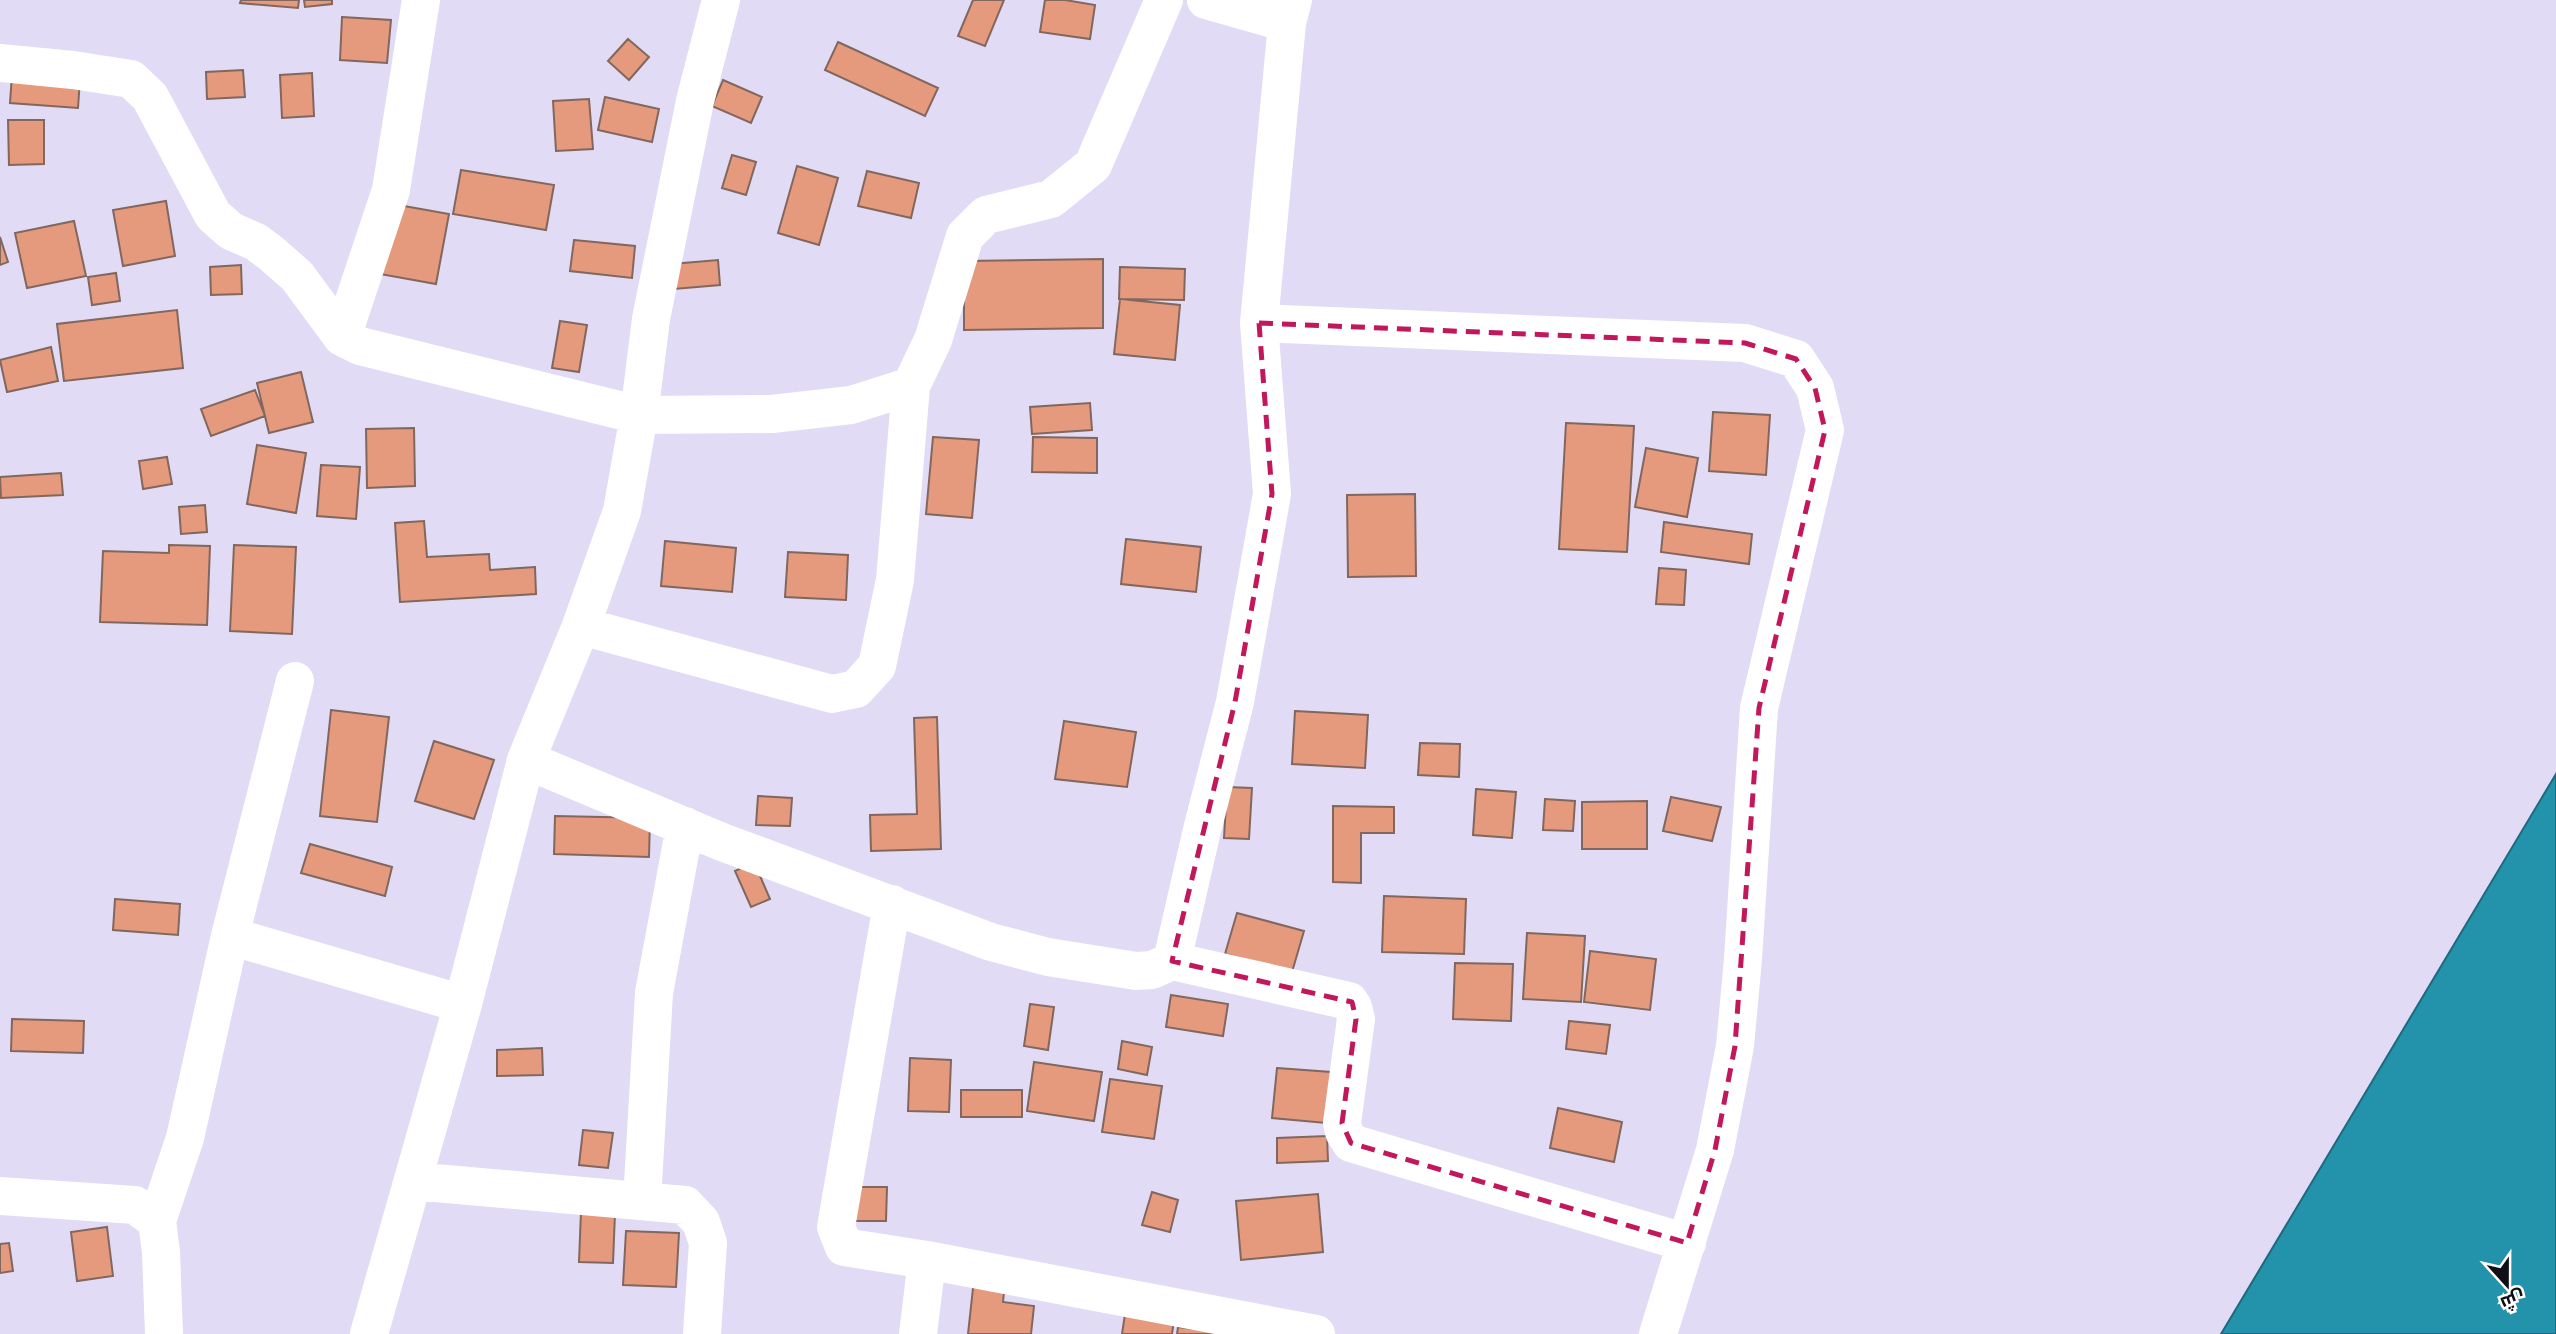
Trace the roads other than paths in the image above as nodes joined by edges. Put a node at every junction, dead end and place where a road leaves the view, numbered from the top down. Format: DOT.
graph roads {
  1 [pos="421,0"];
  2 [pos="721,0"];
  3 [pos="1164,0"];
  4 [pos="1206,0"];
  5 [pos="1290,11"];
  6 [pos="0,63"];
  7 [pos="1259,323"];
  8 [pos="342,337"];
  9 [pos="911,386"];
  10 [pos="639,415"];
  11 [pos="581,626"];
  12 [pos="295,681"];
  13 [pos="526,760"];
  14 [pos="685,826"];
  15 [pos="892,904"];
  16 [pos="230,936"];
  17 [pos="1172,961"];
  18 [pos="463,1004"];
  19 [pos="413,1181"];
  20 [pos="0,1196"];
  21 [pos="642,1201"];
  22 [pos="157,1221"];
  23 [pos="1687,1243"];
  24 [pos="926,1260"];
  25 [pos="164,1334"];
  26 [pos="369,1334"];
  27 [pos="702,1334"];
  28 [pos="918,1334"];
  29 [pos="1316,1334"];
  30 [pos="1658,1334"];
  1 -- 8 [label="street"];
  2 -- 10 [label="street"];
  3 -- 9 [label="street"];
  4 -- 5 [label="street"];
  5 -- 7 [label="street"];
  6 -- 8 [label="street"];
  7 -- 17 [label="street"];
  7 -- 23 [label="street"];
  8 -- 10 [label="street"];
  9 -- 10 [label="street"];
  9 -- 11 [label="street"];
  10 -- 11 [label="street"];
  11 -- 13 [label="street"];
  12 -- 16 [label="street"];
  13 -- 14 [label="street"];
  13 -- 18 [label="street"];
  14 -- 15 [label="street"];
  14 -- 21 [label="street"];
  15 -- 17 [label="street"];
  15 -- 24 [label="street"];
  16 -- 18 [label="street"];
  16 -- 22 [label="street"];
  17 -- 23 [label="street"];
  18 -- 19 [label="street"];
  19 -- 21 [label="street"];
  19 -- 26 [label="street"];
  20 -- 22 [label="street"];
  21 -- 27 [label="street"];
  22 -- 25 [label="street"];
  23 -- 30 [label="street"];
  24 -- 28 [label="street"];
  24 -- 29 [label="street"];
}
